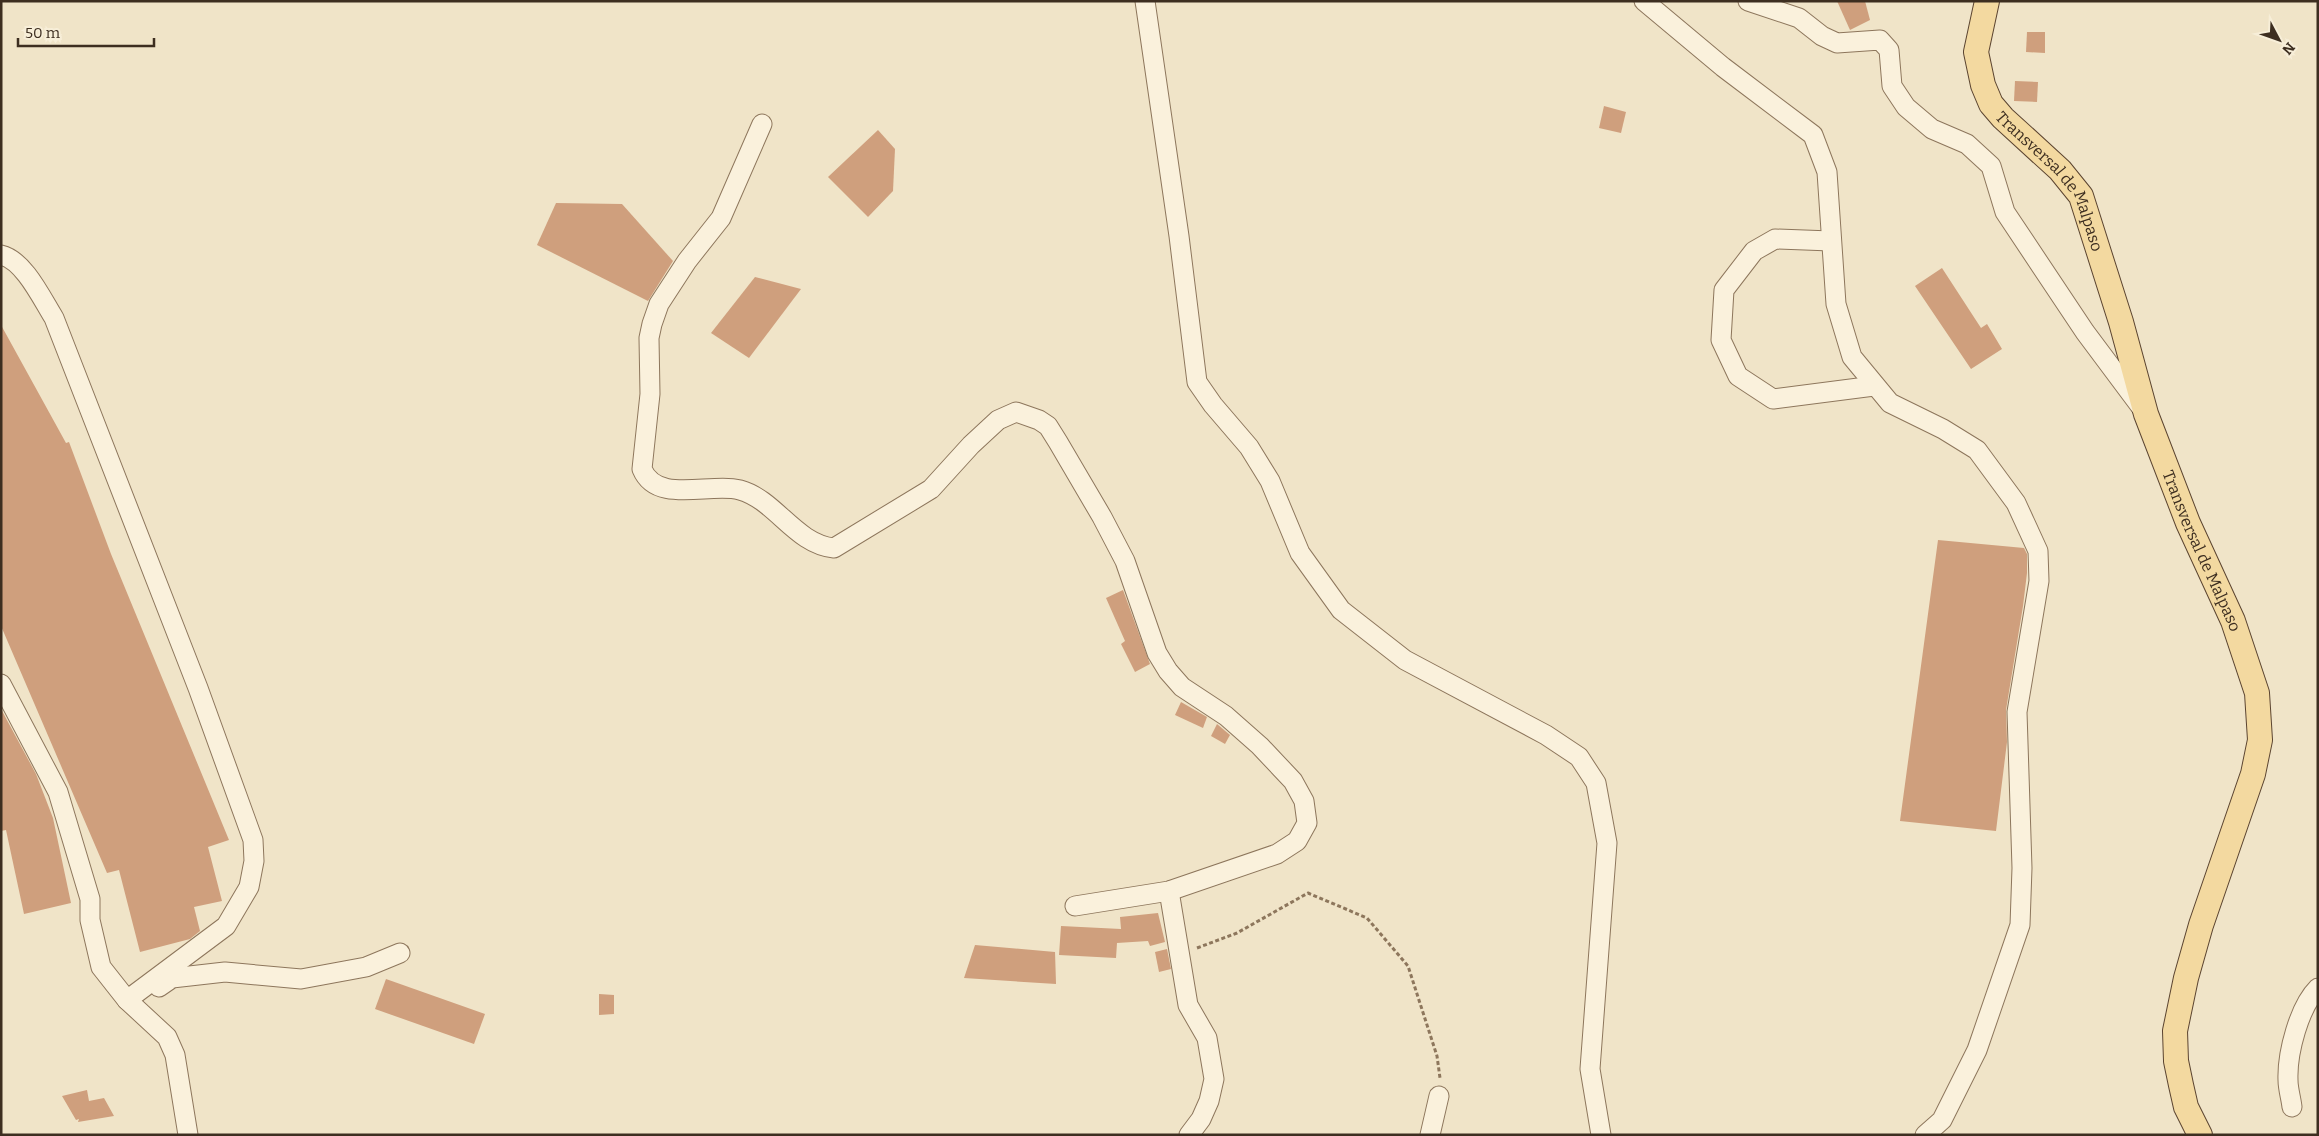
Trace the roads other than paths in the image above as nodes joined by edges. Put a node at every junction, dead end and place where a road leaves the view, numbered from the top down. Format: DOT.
graph roads {
  1 [pos="1145,1"];
  2 [pos="1644,1"];
  3 [pos="1748,1"];
  4 [pos="1987,1"];
  5 [pos="762,124"];
  6 [pos="1831,241"];
  7 [pos="1,255"];
  8 [pos="1874,386"];
  9 [pos="2146,414"];
  10 [pos="1,684"];
  11 [pos="1169,891"];
  12 [pos="1075,906"];
  13 [pos="400,953"];
  14 [pos="2318,988"];
  15 [pos="130,1002"];
  16 [pos="1439,1096"];
  17 [pos="2292,1107"];
  18 [pos="188,1135"];
  19 [pos="1189,1135"];
  20 [pos="1430,1135"];
  21 [pos="1600,1135"];
  22 [pos="1925,1135"];
  23 [pos="2200,1135"];
  1 -- 21 [label="street"];
  2 -- 6 [label="street"];
  3 -- 9 [label="street"];
  4 -- 9 [label="main road, Transversal de Malpaso"];
  5 -- 11 [label="street"];
  6 -- 8 [label="street"];
  6 -- 8 [label="street"];
  7 -- 15 [label="street"];
  8 -- 22 [label="street"];
  9 -- 23 [label="main road, Transversal de Malpaso"];
  10 -- 15 [label="street"];
  11 -- 12 [label="street"];
  11 -- 19 [label="street"];
  13 -- 15 [label="street"];
  14 -- 17 [label="street"];
  15 -- 18 [label="street"];
  16 -- 20 [label="street"];
}
